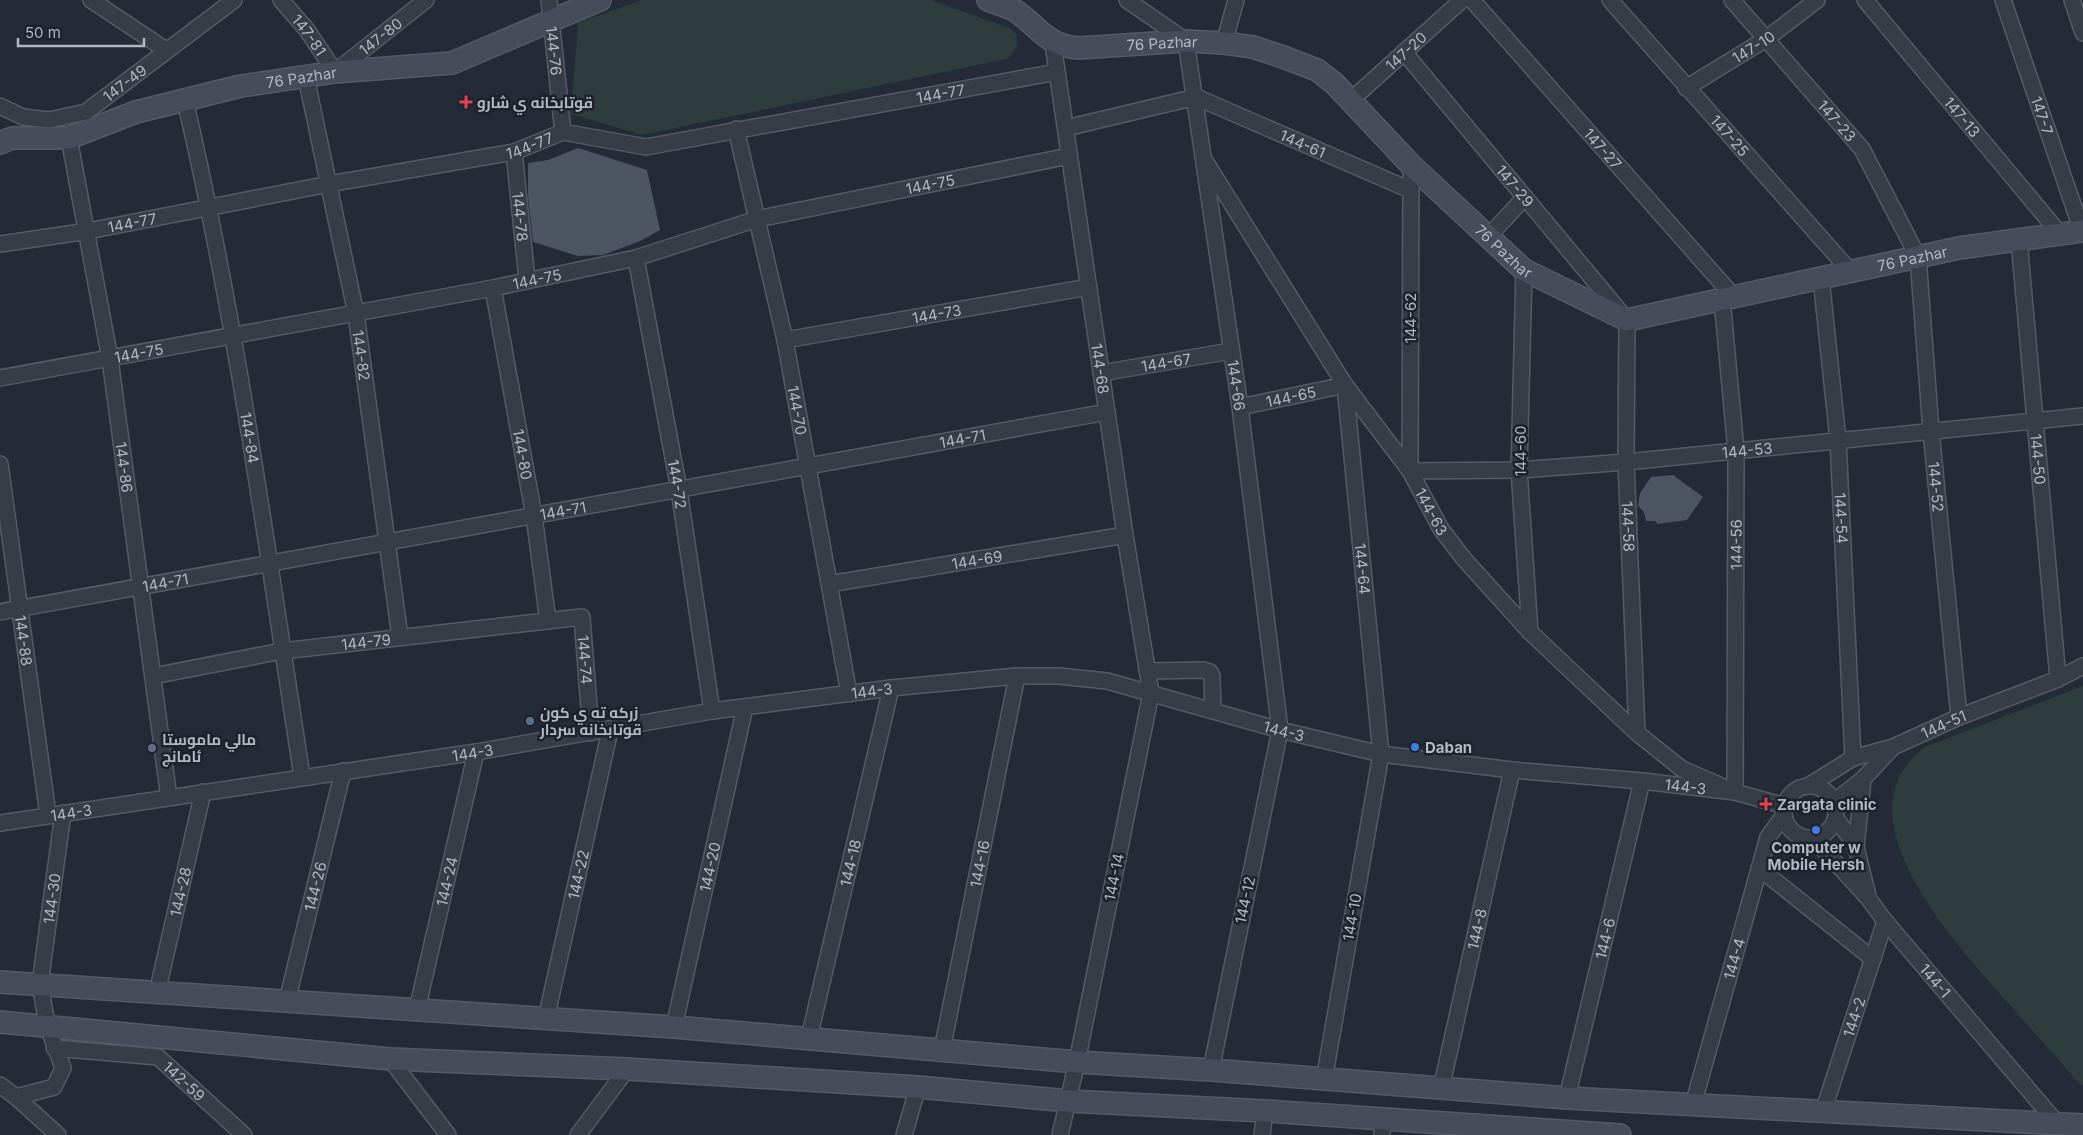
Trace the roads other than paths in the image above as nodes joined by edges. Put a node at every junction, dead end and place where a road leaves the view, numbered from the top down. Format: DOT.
graph roads {
  1 [pos="91,0"];
  2 [pos="234,0"];
  3 [pos="281,0"];
  4 [pos="426,0"];
  5 [pos="600,0"];
  6 [pos="988,0"];
  7 [pos="1127,0"];
  8 [pos="1236,0"];
  9 [pos="1462,0"];
  10 [pos="1472,0"];
  11 [pos="1610,0"];
  12 [pos="1732,0"];
  13 [pos="1817,0"];
  14 [pos="1865,0"];
  15 [pos="2003,0"];
  16 [pos="2072,0"];
  17 [pos="1014,5"];
  18 [pos="555,9"];
  19 [pos="2083,33"];
  20 [pos="1766,39"];
  21 [pos="1186,41"];
  22 [pos="1224,43"];
  23 [pos="1053,44"];
  24 [pos="166,50"];
  25 [pos="1404,52"];
  26 [pos="335,72"];
  27 [pos="1057,72"];
  28 [pos="306,77"];
  29 [pos="1686,88"];
  30 [pos="1196,97"];
  31 [pos="184,100"];
  32 [pos="1350,100"];
  33 [pos="1,109"];
  34 [pos="1066,128"];
  35 [pos="736,129"];
  36 [pos="563,132"];
  37 [pos="69,138"];
  38 [pos="0,143"];
  39 [pos="514,152"];
  40 [pos="1070,156"];
  41 [pos="1204,161"];
  42 [pos="1412,165"];
  43 [pos="329,184"];
  44 [pos="1410,190"];
  45 [pos="1524,197"];
  46 [pos="210,207"];
  47 [pos="756,219"];
  48 [pos="88,231"];
  49 [pos="2082,231"];
  50 [pos="2060,234"];
  51 [pos="1488,237"];
  52 [pos="2019,240"];
  53 [pos="0,244"];
  54 [pos="1918,257"];
  55 [pos="636,258"];
  56 [pos="1524,270"];
  57 [pos="1851,272"];
  58 [pos="1821,278"];
  59 [pos="527,280"];
  60 [pos="1089,287"];
  61 [pos="493,288"];
  62 [pos="1728,298"];
  63 [pos="356,314"];
  64 [pos="1627,320"];
  65 [pos="234,336"];
  66 [pos="785,340"];
  67 [pos="1231,351"];
  68 [pos="110,359"];
  69 [pos="1101,373"];
  70 [pos="0,378"];
  71 [pos="1344,385"];
  72 [pos="1240,407"];
  73 [pos="1107,412"];
  74 [pos="2083,416"];
  75 [pos="2034,421"];
  76 [pos="1931,431"];
  77 [pos="1838,440"];
  78 [pos="1736,450"];
  79 [pos="1626,462"];
  80 [pos="0,464"];
  81 [pos="808,467"];
  82 [pos="1519,470"];
  83 [pos="1410,471"];
  84 [pos="679,490"];
  85 [pos="534,516"];
  86 [pos="1125,535"];
  87 [pos="388,543"];
  88 [pos="269,565"];
  89 [pos="829,584"];
  90 [pos="141,588"];
  91 [pos="20,610"];
  92 [pos="0,612"];
  93 [pos="582,617"];
  94 [pos="548,622"];
  95 [pos="1530,632"];
  96 [pos="400,637"];
  97 [pos="282,651"];
  98 [pos="2083,666"];
  99 [pos="1147,670"];
  100 [pos="153,676"];
  101 [pos="1017,676"];
  102 [pos="2058,679"];
  103 [pos="891,688"];
  104 [pos="1151,693"];
  105 [pos="849,694"];
  106 [pos="745,707"];
  107 [pos="712,711"];
  108 [pos="1213,711"];
  109 [pos="1959,717"];
  110 [pos="610,730"];
  111 [pos="1280,730"];
  112 [pos="1637,733"];
  113 [pos="591,734"];
  114 [pos="1894,746"];
  115 [pos="476,752"];
  116 [pos="1381,754"];
  117 [pos="1853,758"];
  118 [pos="1512,770"];
  119 [pos="343,771"];
  120 [pos="302,776"];
  121 [pos="1863,779"];
  122 [pos="1642,781"];
  123 [pos="1808,786"];
  124 [pos="203,792"];
  125 [pos="1739,792"];
  126 [pos="1793,793"];
  127 [pos="169,798"];
  128 [pos="1834,802"];
  129 [pos="1785,810"];
  130 [pos="56,814"];
  131 [pos="1836,818"];
  132 [pos="0,823"];
  133 [pos="1813,838"];
  134 [pos="1856,847"];
  135 [pos="1759,868"];
  136 [pos="1868,898"];
  137 [pos="1885,921"];
  138 [pos="1873,959"];
  139 [pos="0,982"];
  140 [pos="40,984"];
  141 [pos="157,993"];
  142 [pos="287,1001"];
  143 [pos="417,1010"];
  144 [pos="546,1019"];
  145 [pos="0,1022"];
  146 [pos="47,1024"];
  147 [pos="674,1027"];
  148 [pos="809,1038"];
  149 [pos="54,1048"];
  150 [pos="942,1050"];
  151 [pos="390,1058"];
  152 [pos="1077,1062"];
  153 [pos="627,1070"];
  154 [pos="1211,1070"];
  155 [pos="1324,1080"];
  156 [pos="0,1086"];
  157 [pos="918,1087"];
  158 [pos="1442,1089"];
  159 [pos="16,1098"];
  160 [pos="1567,1098"];
  161 [pos="1069,1101"];
  162 [pos="1693,1105"];
  163 [pos="1265,1111"];
  164 [pos="1823,1112"];
  165 [pos="2083,1125"];
  166 [pos="1383,1127"];
  167 [pos="2056,1128"];
  168 [pos="1515,1131"];
  169 [pos="58,1135"];
  170 [pos="244,1135"];
  171 [pos="448,1135"];
  172 [pos="578,1135"];
  173 [pos="904,1135"];
  174 [pos="1060,1135"];
  175 [pos="1262,1135"];
  176 [pos="1620,1135"];
  1 -- 24 [label="street"];
  2 -- 24 [label="street, 147-49"];
  3 -- 26 [label="street, 147-81"];
  4 -- 26 [label="street, 147-80"];
  5 -- 18 [label="street, 76 Pazhar"];
  6 -- 17 [label="street"];
  7 -- 21 [label="street"];
  8 -- 22 [label="street"];
  9 -- 25 [label="street, 147-20"];
  10 -- 62 [label="street, 147-27"];
  11 -- 29 [label="street, 147-25"];
  12 -- 20 [label="street, 147-23"];
  13 -- 20 [label="street, 147-10"];
  14 -- 50 [label="street, 147-13"];
  15 -- 49 [label="street, 147-7"];
  16 -- 19 [label="street"];
  17 -- 23 [label="street"];
  18 -- 26 [label="street, 76 Pazhar"];
  18 -- 36 [label="street, 144-76"];
  20 -- 29 [label="street, 147-10"];
  20 -- 54 [label="street, 147-23"];
  21 -- 22 [label="street, 76 Pazhar"];
  21 -- 23 [label="street, 76 Pazhar"];
  21 -- 30 [label="street, 144-66"];
  22 -- 32 [label="street, 76 Pazhar"];
  23 -- 27 [label="street, 144-68"];
  24 -- 33 [label="street, 147-49"];
  25 -- 32 [label="street, 147-20"];
  25 -- 45 [label="street, 147-29"];
  26 -- 28 [label="street, 76 Pazhar"];
  27 -- 34 [label="street, 144-68"];
  27 -- 35 [label="street, 144-77"];
  28 -- 31 [label="street, 76 Pazhar"];
  28 -- 43 [label="street, 144-82"];
  29 -- 57 [label="street, 147-25"];
  30 -- 34 [label="street"];
  30 -- 41 [label="street, 144-66"];
  30 -- 44 [label="street, 144-61"];
  31 -- 37 [label="street, 76 Pazhar"];
  31 -- 46 [label="street, 144-84"];
  32 -- 42 [label="street, 76 Pazhar"];
  34 -- 40 [label="street, 144-68"];
  35 -- 36 [label="street, 144-77"];
  35 -- 47 [label="street, 144-70"];
  36 -- 39 [label="street, 144-77"];
  37 -- 38 [label="street, 76 Pazhar"];
  37 -- 48 [label="street, 144-86"];
  39 -- 43 [label="street, 144-77"];
  39 -- 59 [label="street, 144-78"];
  40 -- 47 [label="street, 144-75"];
  40 -- 60 [label="street, 144-68"];
  41 -- 67 [label="street, 144-66"];
  41 -- 71 [label="street, 144-63"];
  42 -- 44 [label="street, 144-62"];
  42 -- 51 [label="street, 76 Pazhar"];
  43 -- 46 [label="street, 144-77"];
  43 -- 63 [label="street, 144-82"];
  44 -- 83 [label="street, 144-62"];
  45 -- 51 [label="street"];
  45 -- 64 [label="street, 147-29"];
  46 -- 48 [label="street, 144-77"];
  46 -- 65 [label="street, 144-84"];
  47 -- 55 [label="street, 144-75"];
  47 -- 66 [label="street, 144-70"];
  48 -- 53 [label="street, 144-77"];
  48 -- 68 [label="street, 144-86"];
  49 -- 50 [label="street, 76 Pazhar"];
  50 -- 52 [label="street, 76 Pazhar"];
  51 -- 56 [label="street, 76 Pazhar"];
  52 -- 54 [label="street, 76 Pazhar"];
  52 -- 75 [label="street, 144-50"];
  54 -- 57 [label="street, 76 Pazhar"];
  54 -- 76 [label="street, 144-52"];
  55 -- 59 [label="street, 144-75"];
  55 -- 84 [label="street, 144-72"];
  56 -- 64 [label="street, 76 Pazhar"];
  56 -- 82 [label="street, 144-60"];
  57 -- 58 [label="street, 76 Pazhar"];
  58 -- 62 [label="street, 76 Pazhar"];
  58 -- 77 [label="street, 144-54"];
  59 -- 61 [label="street, 144-75"];
  60 -- 66 [label="street, 144-73"];
  60 -- 69 [label="street, 144-68"];
  61 -- 63 [label="street, 144-75"];
  61 -- 85 [label="street, 144-80"];
  62 -- 64 [label="street, 76 Pazhar"];
  62 -- 78 [label="street, 144-56"];
  63 -- 65 [label="street, 144-75"];
  63 -- 87 [label="street, 144-82"];
  64 -- 79 [label="street, 144-58"];
  65 -- 68 [label="street, 144-75"];
  65 -- 88 [label="street, 144-84"];
  66 -- 81 [label="street, 144-70"];
  67 -- 69 [label="street, 144-67"];
  67 -- 72 [label="street, 144-66"];
  68 -- 70 [label="street, 144-75"];
  68 -- 90 [label="street, 144-86"];
  69 -- 73 [label="street, 144-68"];
  71 -- 72 [label="street, 144-65"];
  71 -- 83 [label="street, 144-63"];
  71 -- 116 [label="street, 144-64"];
  72 -- 111 [label="street, 144-66"];
  73 -- 81 [label="street, 144-71"];
  73 -- 86 [label="street, 144-68"];
  74 -- 75 [label="street, 144-53"];
  75 -- 76 [label="street, 144-53"];
  75 -- 102 [label="street, 144-50"];
  76 -- 77 [label="street, 144-53"];
  76 -- 109 [label="street, 144-52"];
  77 -- 78 [label="street, 144-53"];
  77 -- 117 [label="street, 144-54"];
  78 -- 79 [label="street, 144-53"];
  78 -- 125 [label="street, 144-56"];
  79 -- 82 [label="street, 144-53"];
  79 -- 112 [label="street, 144-58"];
  80 -- 91 [label="street, 144-88"];
  81 -- 84 [label="street, 144-71"];
  81 -- 89 [label="street, 144-70"];
  82 -- 83 [label="street, 144-53"];
  82 -- 95 [label="street, 144-60"];
  83 -- 95 [label="street, 144-63"];
  84 -- 85 [label="street, 144-71"];
  84 -- 107 [label="street, 144-72"];
  85 -- 87 [label="street, 144-71"];
  85 -- 94 [label="street, 144-80"];
  86 -- 89 [label="street, 144-69"];
  86 -- 99 [label="street, 144-68"];
  87 -- 88 [label="street, 144-71"];
  87 -- 96 [label="street, 144-82"];
  88 -- 90 [label="street, 144-71"];
  88 -- 97 [label="street, 144-84"];
  89 -- 105 [label="street, 144-70"];
  90 -- 91 [label="street, 144-71"];
  90 -- 100 [label="street, 144-86"];
  91 -- 92 [label="street, 144-71"];
  91 -- 130 [label="street, 144-88"];
  93 -- 94 [label="street, 144-79"];
  93 -- 113 [label="street, 144-74"];
  94 -- 96 [label="street, 144-79"];
  95 -- 112 [label="street, 144-63"];
  96 -- 97 [label="street, 144-79"];
  97 -- 100 [label="street, 144-79"];
  97 -- 120 [label="street, 144-84"];
  98 -- 102 [label="street, 144-51"];
  99 -- 104 [label="street, 144-68"];
  99 -- 108 [label="street"];
  100 -- 127 [label="street, 144-86"];
  101 -- 103 [label="street, 144-3"];
  101 -- 104 [label="street, 144-3"];
  101 -- 150 [label="street, 144-16"];
  102 -- 109 [label="street, 144-51"];
  103 -- 105 [label="street, 144-3"];
  103 -- 148 [label="street, 144-18"];
  104 -- 108 [label="street, 144-3"];
  104 -- 152 [label="street, 144-14"];
  105 -- 106 [label="street, 144-3"];
  106 -- 107 [label="street, 144-3"];
  106 -- 147 [label="street, 144-20"];
  107 -- 110 [label="street, 144-3"];
  108 -- 111 [label="street, 144-3"];
  109 -- 114 [label="street, 144-51"];
  110 -- 113 [label="street, 144-3"];
  110 -- 144 [label="street, 144-22"];
  111 -- 116 [label="street, 144-3"];
  111 -- 154 [label="street, 144-12"];
  112 -- 125 [label="street, 144-63"];
  113 -- 115 [label="street, 144-3"];
  114 -- 117 [label="street, 144-51"];
  114 -- 121 [label="street"];
  115 -- 119 [label="street, 144-3"];
  115 -- 143 [label="street, 144-24"];
  116 -- 118 [label="street, 144-3"];
  116 -- 155 [label="street, 144-10"];
  117 -- 123 [label="street, 144-51"];
  118 -- 122 [label="street, 144-3"];
  118 -- 158 [label="street, 144-8"];
  119 -- 120 [label="street, 144-3"];
  119 -- 142 [label="street, 144-26"];
  120 -- 124 [label="street, 144-3"];
  121 -- 128 [label="street"];
  121 -- 134 [label="street"];
  122 -- 125 [label="street, 144-3"];
  122 -- 160 [label="street, 144-6"];
  123 -- 126 [label="street"];
  123 -- 128 [label="street"];
  124 -- 127 [label="street, 144-3"];
  124 -- 141 [label="street, 144-28"];
  125 -- 126 [label="street, 144-3"];
  125 -- 129 [label="street, 144-3"];
  126 -- 129 [label="street"];
  127 -- 130 [label="street, 144-3"];
  128 -- 131 [label="street"];
  129 -- 133 [label="street, 144-1"];
  129 -- 135 [label="street, 144-4"];
  130 -- 132 [label="street, 144-3"];
  130 -- 140 [label="street, 144-30"];
  131 -- 133 [label="street"];
  131 -- 134 [label="street"];
  133 -- 136 [label="street, 144-1"];
  134 -- 136 [label="street"];
  135 -- 138 [label="street"];
  135 -- 162 [label="street, 144-4"];
  136 -- 137 [label="street, 144-1"];
  137 -- 138 [label="street, 144-2"];
  137 -- 167 [label="street, 144-1"];
  138 -- 164 [label="street, 144-2"];
  139 -- 140 [label="street"];
  140 -- 141 [label="street"];
  140 -- 146 [label="street, 144-30"];
  141 -- 142 [label="street"];
  142 -- 143 [label="street"];
  143 -- 144 [label="street"];
  144 -- 147 [label="street"];
  145 -- 146 [label="street"];
  146 -- 149 [label="street, 144-30"];
  146 -- 151 [label="street"];
  147 -- 148 [label="street"];
  148 -- 150 [label="street"];
  149 -- 159 [label="street, 144-30"];
  149 -- 170 [label="street, 142-59"];
  150 -- 152 [label="street"];
  151 -- 153 [label="street"];
  151 -- 171 [label="street"];
  152 -- 154 [label="street"];
  152 -- 161 [label="street, 144-14"];
  153 -- 157 [label="street"];
  153 -- 172 [label="street"];
  154 -- 155 [label="street"];
  155 -- 158 [label="street"];
  156 -- 159 [label="street"];
  157 -- 161 [label="street"];
  157 -- 173 [label="street"];
  158 -- 160 [label="street"];
  159 -- 169 [label="street"];
  160 -- 162 [label="street"];
  161 -- 163 [label="street"];
  161 -- 174 [label="street, 144-14"];
  162 -- 164 [label="street"];
  163 -- 166 [label="street"];
  163 -- 175 [label="street"];
  164 -- 167 [label="street"];
  165 -- 167 [label="street"];
  166 -- 168 [label="street"];
  168 -- 176 [label="street"];
}
